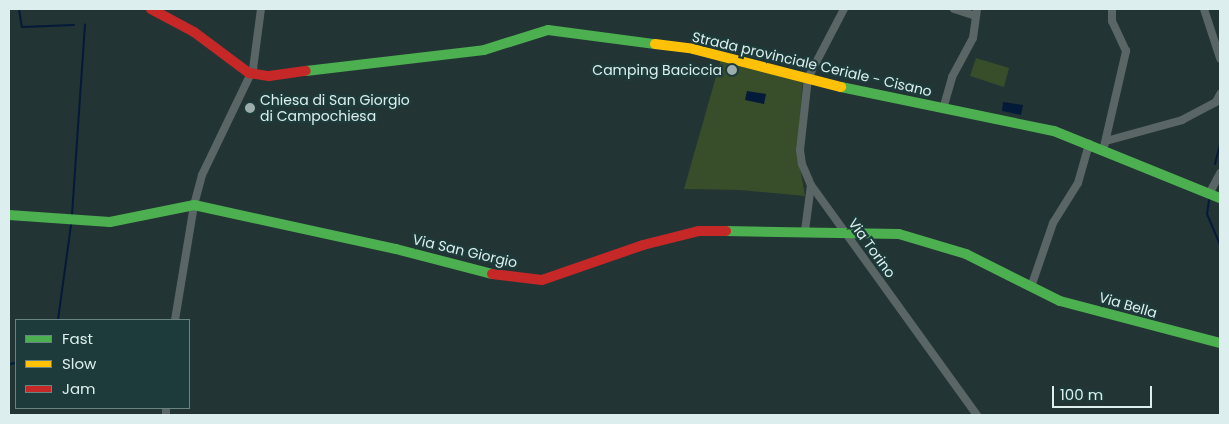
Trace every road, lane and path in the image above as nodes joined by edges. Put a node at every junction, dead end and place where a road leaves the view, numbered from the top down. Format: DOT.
graph roads {
  1 [pos="151,9"];
  2 [pos="261,9"];
  3 [pos="844,9"];
  4 [pos="954,9"];
  5 [pos="1112,9"];
  6 [pos="1204,9"];
  7 [pos="976,13"];
  8 [pos="1220,58"];
  9 [pos="249,73"];
  10 [pos="808,78"];
  11 [pos="1220,94"];
  12 [pos="943,108"];
  13 [pos="1089,144"];
  14 [pos="1105,146"];
  15 [pos="1220,173"];
  16 [pos="811,185"];
  17 [pos="1209,194"];
  18 [pos="1220,198"];
  19 [pos="194,205"];
  20 [pos="9,215"];
  21 [pos="804,231"];
  22 [pos="847,235"];
  23 [pos="1031,286"];
  24 [pos="175,319"];
  25 [pos="1220,343"];
  26 [pos="977,415"];
  1 -- 9 [label="street"];
  2 -- 9 [label="street"];
  3 -- 10 [label="street"];
  4 -- 7 [label="street"];
  5 -- 14 [label="street"];
  6 -- 8 [label="street"];
  7 -- 12 [label="street"];
  9 -- 10 [label="street, Strada provinciale Ceriale - Cisano"];
  9 -- 19 [label="street"];
  10 -- 12 [label="street, Strada provinciale Ceriale - Cisano"];
  10 -- 16 [label="street, Via Torino"];
  11 -- 14 [label="street"];
  12 -- 13 [label="street, Strada provinciale Ceriale - Cisano"];
  13 -- 14 [label="street, Strada provinciale Ceriale - Cisano"];
  13 -- 23 [label="street"];
  14 -- 17 [label="street, Strada provinciale Ceriale - Cisano"];
  15 -- 17 [label="street"];
  16 -- 21 [label="street"];
  16 -- 22 [label="street, Via Torino"];
  17 -- 18 [label="street, Strada provinciale Ceriale - Cisano"];
  19 -- 20 [label="street"];
  19 -- 21 [label="street, Via San Giorgio"];
  19 -- 24 [label="street"];
  21 -- 22 [label="street, Via San Giorgio"];
  22 -- 23 [label="street, Via Bella"];
  22 -- 26 [label="street, Via Torino"];
  23 -- 25 [label="street, Via Bella"];
}
